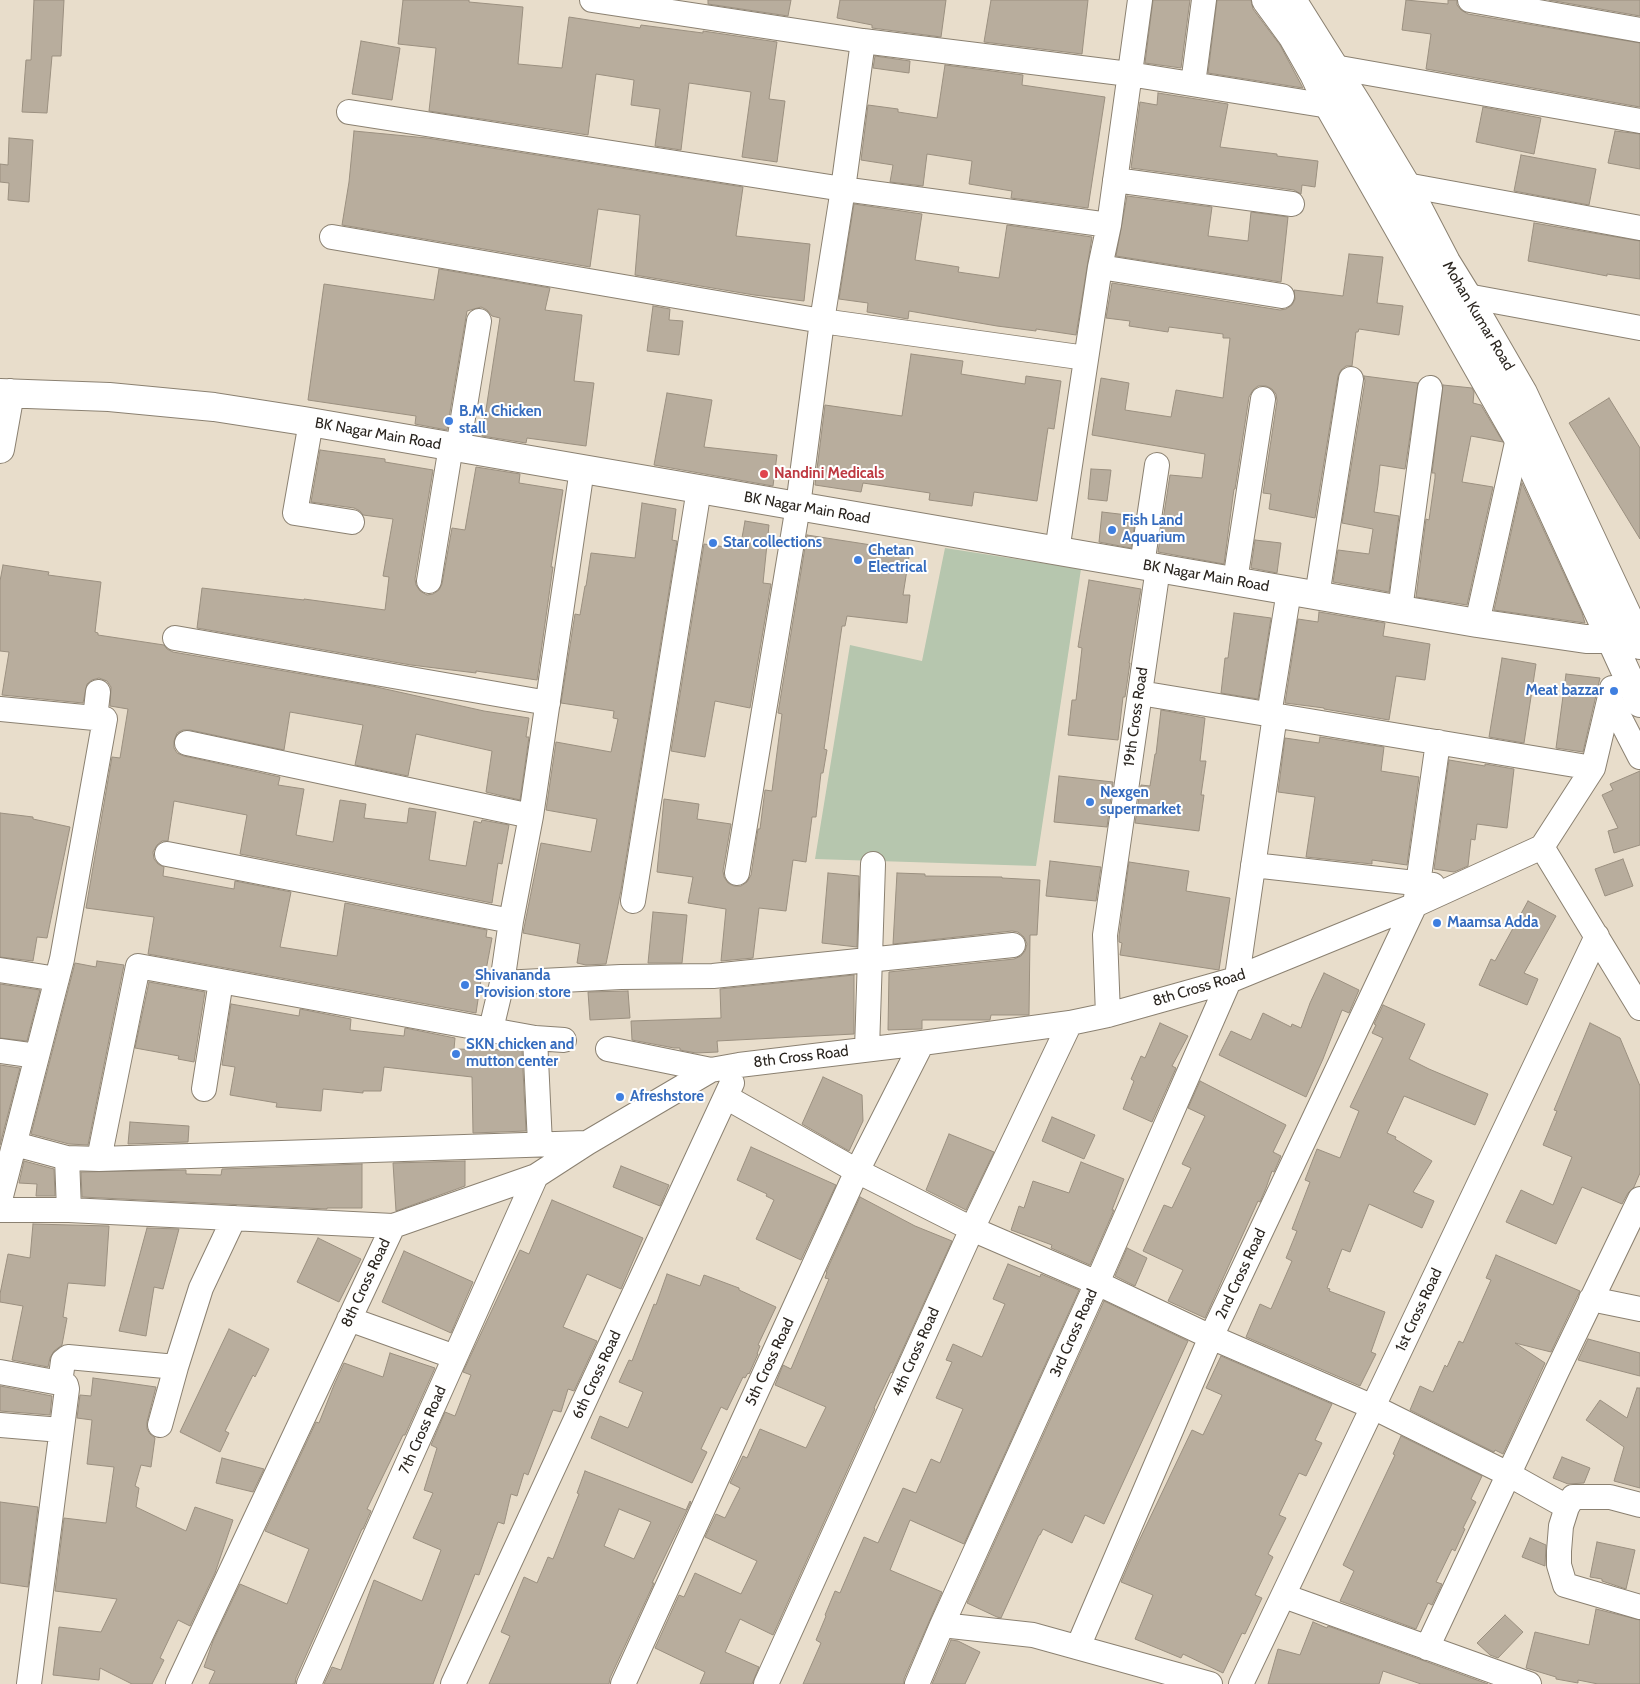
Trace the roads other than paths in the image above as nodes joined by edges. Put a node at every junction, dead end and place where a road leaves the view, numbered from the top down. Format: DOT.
graph roads {
  1 [pos="592,0"];
  2 [pos="1140,0"];
  3 [pos="1204,0"];
  4 [pos="1266,0"];
  5 [pos="1292,0"];
  6 [pos="1470,0"];
  7 [pos="1640,30"];
  8 [pos="863,41"];
  9 [pos="1334,67"];
  10 [pos="1128,74"];
  11 [pos="1193,84"];
  12 [pos="1329,106"];
  13 [pos="349,112"];
  14 [pos="1640,121"];
  15 [pos="1115,180"];
  16 [pos="1406,185"];
  17 [pos="843,189"];
  18 [pos="1292,204"];
  19 [pos="1109,225"];
  20 [pos="1640,228"];
  21 [pos="332,237"];
  22 [pos="1100,267"];
  23 [pos="1282,296"];
  24 [pos="1467,296"];
  25 [pos="822,321"];
  26 [pos="479,322"];
  27 [pos="1640,328"];
  28 [pos="1086,358"];
  29 [pos="1351,379"];
  30 [pos="1430,388"];
  31 [pos="5,393"];
  32 [pos="1263,399"];
  33 [pos="311,422"];
  34 [pos="1518,438"];
  35 [pos="455,447"];
  36 [pos="0,450"];
  37 [pos="1157,466"];
  38 [pos="582,469"];
  39 [pos="699,489"];
  40 [pos="798,506"];
  41 [pos="352,522"];
  42 [pos="1057,551"];
  43 [pos="1150,567"];
  44 [pos="429,581"];
  45 [pos="1235,581"];
  46 [pos="1289,591"];
  47 [pos="1318,596"];
  48 [pos="1400,610"];
  49 [pos="1477,623"];
  50 [pos="1627,631"];
  51 [pos="175,638"];
  52 [pos="1623,681"];
  53 [pos="98,692"];
  54 [pos="1140,694"];
  55 [pos="548,703"];
  56 [pos="1640,703"];
  57 [pos="0,709"];
  58 [pos="1272,715"];
  59 [pos="95,718"];
  60 [pos="187,742"];
  61 [pos="1438,742"];
  62 [pos="1640,757"];
  63 [pos="1593,768"];
  64 [pos="531,816"];
  65 [pos="1542,847"];
  66 [pos="166,854"];
  67 [pos="873,864"];
  68 [pos="1254,865"];
  69 [pos="738,873"];
  70 [pos="1417,894"];
  71 [pos="633,901"];
  72 [pos="511,921"];
  73 [pos="1597,936"];
  74 [pos="1013,945"];
  75 [pos="870,960"];
  76 [pos="0,970"];
  77 [pos="57,979"];
  78 [pos="1233,979"];
  79 [pos="221,981"];
  80 [pos="502,983"];
  81 [pos="1640,1008"];
  82 [pos="1108,1016"];
  83 [pos="1070,1023"];
  84 [pos="491,1029"];
  85 [pos="535,1038"];
  86 [pos="564,1040"];
  87 [pos="922,1043"];
  88 [pos="608,1049"];
  89 [pos="867,1050"];
  90 [pos="0,1051"];
  91 [pos="37,1056"];
  92 [pos="739,1065"];
  93 [pos="711,1070"];
  94 [pos="204,1089"];
  95 [pos="726,1097"];
  96 [pos="587,1143"];
  97 [pos="15,1144"];
  98 [pos="540,1144"];
  99 [pos="67,1158"];
  100 [pos="98,1159"];
  101 [pos="857,1171"];
  102 [pos="536,1176"];
  103 [pos="1640,1199"];
  104 [pos="0,1200"];
  105 [pos="0,1210"];
  106 [pos="69,1210"];
  107 [pos="234,1218"];
  108 [pos="393,1226"];
  109 [pos="972,1229"];
  110 [pos="1097,1283"];
  111 [pos="1591,1299"];
  112 [pos="1640,1309"];
  113 [pos="349,1319"];
  114 [pos="1211,1338"];
  115 [pos="455,1357"];
  116 [pos="176,1367"];
  117 [pos="0,1372"];
  118 [pos="60,1383"];
  119 [pos="1373,1407"];
  120 [pos="160,1424"];
  121 [pos="0,1425"];
  122 [pos="61,1430"];
  123 [pos="1508,1474"];
  124 [pos="1640,1506"];
  125 [pos="1567,1507"];
  126 [pos="1284,1596"];
  127 [pos="1640,1607"];
  128 [pos="942,1625"];
  129 [pos="1078,1648"];
  130 [pos="1427,1648"];
  131 [pos="1182,1680"];
  132 [pos="1520,1683"];
  133 [pos="29,1684"];
  134 [pos="178,1684"];
  135 [pos="309,1684"];
  136 [pos="454,1684"];
  137 [pos="623,1684"];
  138 [pos="766,1684"];
  139 [pos="917,1684"];
  140 [pos="1210,1684"];
  141 [pos="1242,1684"];
  1 -- 8 [label="street"];
  2 -- 10 [label="street"];
  3 -- 11 [label="street"];
  4 -- 12 [label="street"];
  5 -- 9 [label="street, Mohan Kumar Road"];
  6 -- 7 [label="street"];
  8 -- 10 [label="street"];
  8 -- 17 [label="street"];
  9 -- 14 [label="street"];
  9 -- 16 [label="street, Mohan Kumar Road"];
  10 -- 11 [label="street"];
  10 -- 15 [label="street"];
  11 -- 12 [label="street"];
  12 -- 34 [label="street"];
  13 -- 17 [label="street"];
  15 -- 18 [label="street"];
  15 -- 19 [label="street"];
  16 -- 20 [label="street"];
  16 -- 24 [label="street, Mohan Kumar Road"];
  17 -- 19 [label="street"];
  17 -- 25 [label="street"];
  19 -- 22 [label="street"];
  21 -- 25 [label="street"];
  22 -- 23 [label="street"];
  22 -- 28 [label="street"];
  24 -- 27 [label="street"];
  24 -- 50 [label="street, Mohan Kumar Road"];
  25 -- 28 [label="street"];
  25 -- 40 [label="street"];
  26 -- 35 [label="street"];
  28 -- 42 [label="street"];
  29 -- 47 [label="street"];
  30 -- 48 [label="street"];
  31 -- 33 [label="street, BK Nagar Main Road"];
  31 -- 36 [label="street"];
  32 -- 45 [label="street"];
  33 -- 35 [label="street, BK Nagar Main Road"];
  33 -- 41 [label="street"];
  34 -- 49 [label="street"];
  34 -- 50 [label="street"];
  35 -- 38 [label="street, BK Nagar Main Road"];
  35 -- 44 [label="street"];
  37 -- 43 [label="street, 19th Cross Road"];
  38 -- 39 [label="street, BK Nagar Main Road"];
  38 -- 55 [label="street"];
  39 -- 40 [label="street, BK Nagar Main Road"];
  39 -- 71 [label="street"];
  40 -- 42 [label="street, BK Nagar Main Road"];
  40 -- 69 [label="street"];
  42 -- 43 [label="street, BK Nagar Main Road"];
  43 -- 45 [label="street, BK Nagar Main Road"];
  43 -- 54 [label="street, 19th Cross Road"];
  45 -- 46 [label="street, BK Nagar Main Road"];
  46 -- 47 [label="street, BK Nagar Main Road"];
  46 -- 58 [label="street, 3rd Cross Road"];
  47 -- 48 [label="street, BK Nagar Main Road"];
  48 -- 49 [label="street, BK Nagar Main Road"];
  49 -- 50 [label="street, BK Nagar Main Road"];
  50 -- 52 [label="street"];
  51 -- 55 [label="street"];
  52 -- 56 [label="street"];
  52 -- 62 [label="street"];
  52 -- 63 [label="street"];
  53 -- 59 [label="street"];
  54 -- 58 [label="street"];
  54 -- 82 [label="street, 19th Cross Road"];
  55 -- 64 [label="street"];
  57 -- 59 [label="street"];
  58 -- 61 [label="street"];
  58 -- 68 [label="street, 3rd Cross Road"];
  59 -- 77 [label="street"];
  60 -- 64 [label="street"];
  61 -- 63 [label="street"];
  61 -- 70 [label="street, 2nd Cross Road"];
  63 -- 65 [label="street"];
  64 -- 72 [label="street"];
  65 -- 70 [label="street, 8th Cross Road"];
  65 -- 73 [label="street"];
  66 -- 72 [label="street"];
  67 -- 75 [label="street"];
  68 -- 70 [label="street"];
  68 -- 78 [label="street, 3rd Cross Road"];
  70 -- 78 [label="street, 8th Cross Road"];
  70 -- 114 [label="street, 2nd Cross Road"];
  72 -- 80 [label="street"];
  73 -- 81 [label="street"];
  73 -- 119 [label="street, 1st Cross Road"];
  74 -- 75 [label="street"];
  75 -- 80 [label="street"];
  75 -- 89 [label="street"];
  76 -- 77 [label="street"];
  77 -- 91 [label="street"];
  78 -- 82 [label="street, 8th Cross Road"];
  78 -- 110 [label="street, 3rd Cross Road"];
  79 -- 84 [label="street"];
  79 -- 94 [label="street"];
  79 -- 100 [label="street"];
  80 -- 84 [label="street"];
  82 -- 83 [label="street, 8th Cross Road"];
  83 -- 87 [label="street, 8th Cross Road"];
  83 -- 109 [label="street, 4th Cross Road"];
  84 -- 85 [label="street"];
  85 -- 86 [label="street"];
  85 -- 98 [label="street"];
  87 -- 89 [label="street, 8th Cross Road"];
  87 -- 101 [label="street, 5th Cross Road"];
  88 -- 93 [label="street"];
  89 -- 92 [label="street, 8th Cross Road"];
  90 -- 91 [label="street"];
  91 -- 97 [label="street"];
  92 -- 93 [label="street, 8th Cross Road"];
  92 -- 95 [label="street, 6th Cross Road"];
  93 -- 96 [label="street, 8th Cross Road"];
  95 -- 101 [label="street"];
  95 -- 136 [label="street, 6th Cross Road"];
  96 -- 98 [label="street"];
  96 -- 102 [label="street, 8th Cross Road"];
  97 -- 99 [label="street"];
  97 -- 104 [label="street"];
  98 -- 100 [label="street"];
  99 -- 100 [label="street"];
  99 -- 106 [label="street"];
  101 -- 109 [label="street"];
  101 -- 137 [label="street, 5th Cross Road"];
  102 -- 108 [label="street, 8th Cross Road"];
  102 -- 115 [label="street, 7th Cross Road"];
  103 -- 111 [label="street"];
  105 -- 106 [label="street"];
  106 -- 107 [label="street"];
  107 -- 108 [label="street"];
  107 -- 116 [label="street"];
  108 -- 113 [label="street, 8th Cross Road"];
  109 -- 110 [label="street"];
  109 -- 138 [label="street, 4th Cross Road"];
  110 -- 114 [label="street"];
  110 -- 128 [label="street, 3rd Cross Road"];
  111 -- 112 [label="street"];
  111 -- 123 [label="street"];
  113 -- 115 [label="street"];
  113 -- 134 [label="street, 8th Cross Road"];
  114 -- 119 [label="street"];
  114 -- 129 [label="street, 2nd Cross Road"];
  115 -- 135 [label="street, 7th Cross Road"];
  116 -- 118 [label="street"];
  116 -- 120 [label="street"];
  117 -- 118 [label="street"];
  118 -- 122 [label="street"];
  119 -- 123 [label="street"];
  119 -- 126 [label="street, 1st Cross Road"];
  121 -- 122 [label="street"];
  122 -- 133 [label="street"];
  123 -- 125 [label="street"];
  123 -- 130 [label="street"];
  124 -- 125 [label="street"];
  125 -- 127 [label="street"];
  126 -- 130 [label="street"];
  126 -- 141 [label="street, 1st Cross Road"];
  128 -- 129 [label="street"];
  128 -- 139 [label="street, 3rd Cross Road"];
  129 -- 131 [label="street"];
  130 -- 132 [label="street"];
  131 -- 140 [label="street"];
}
